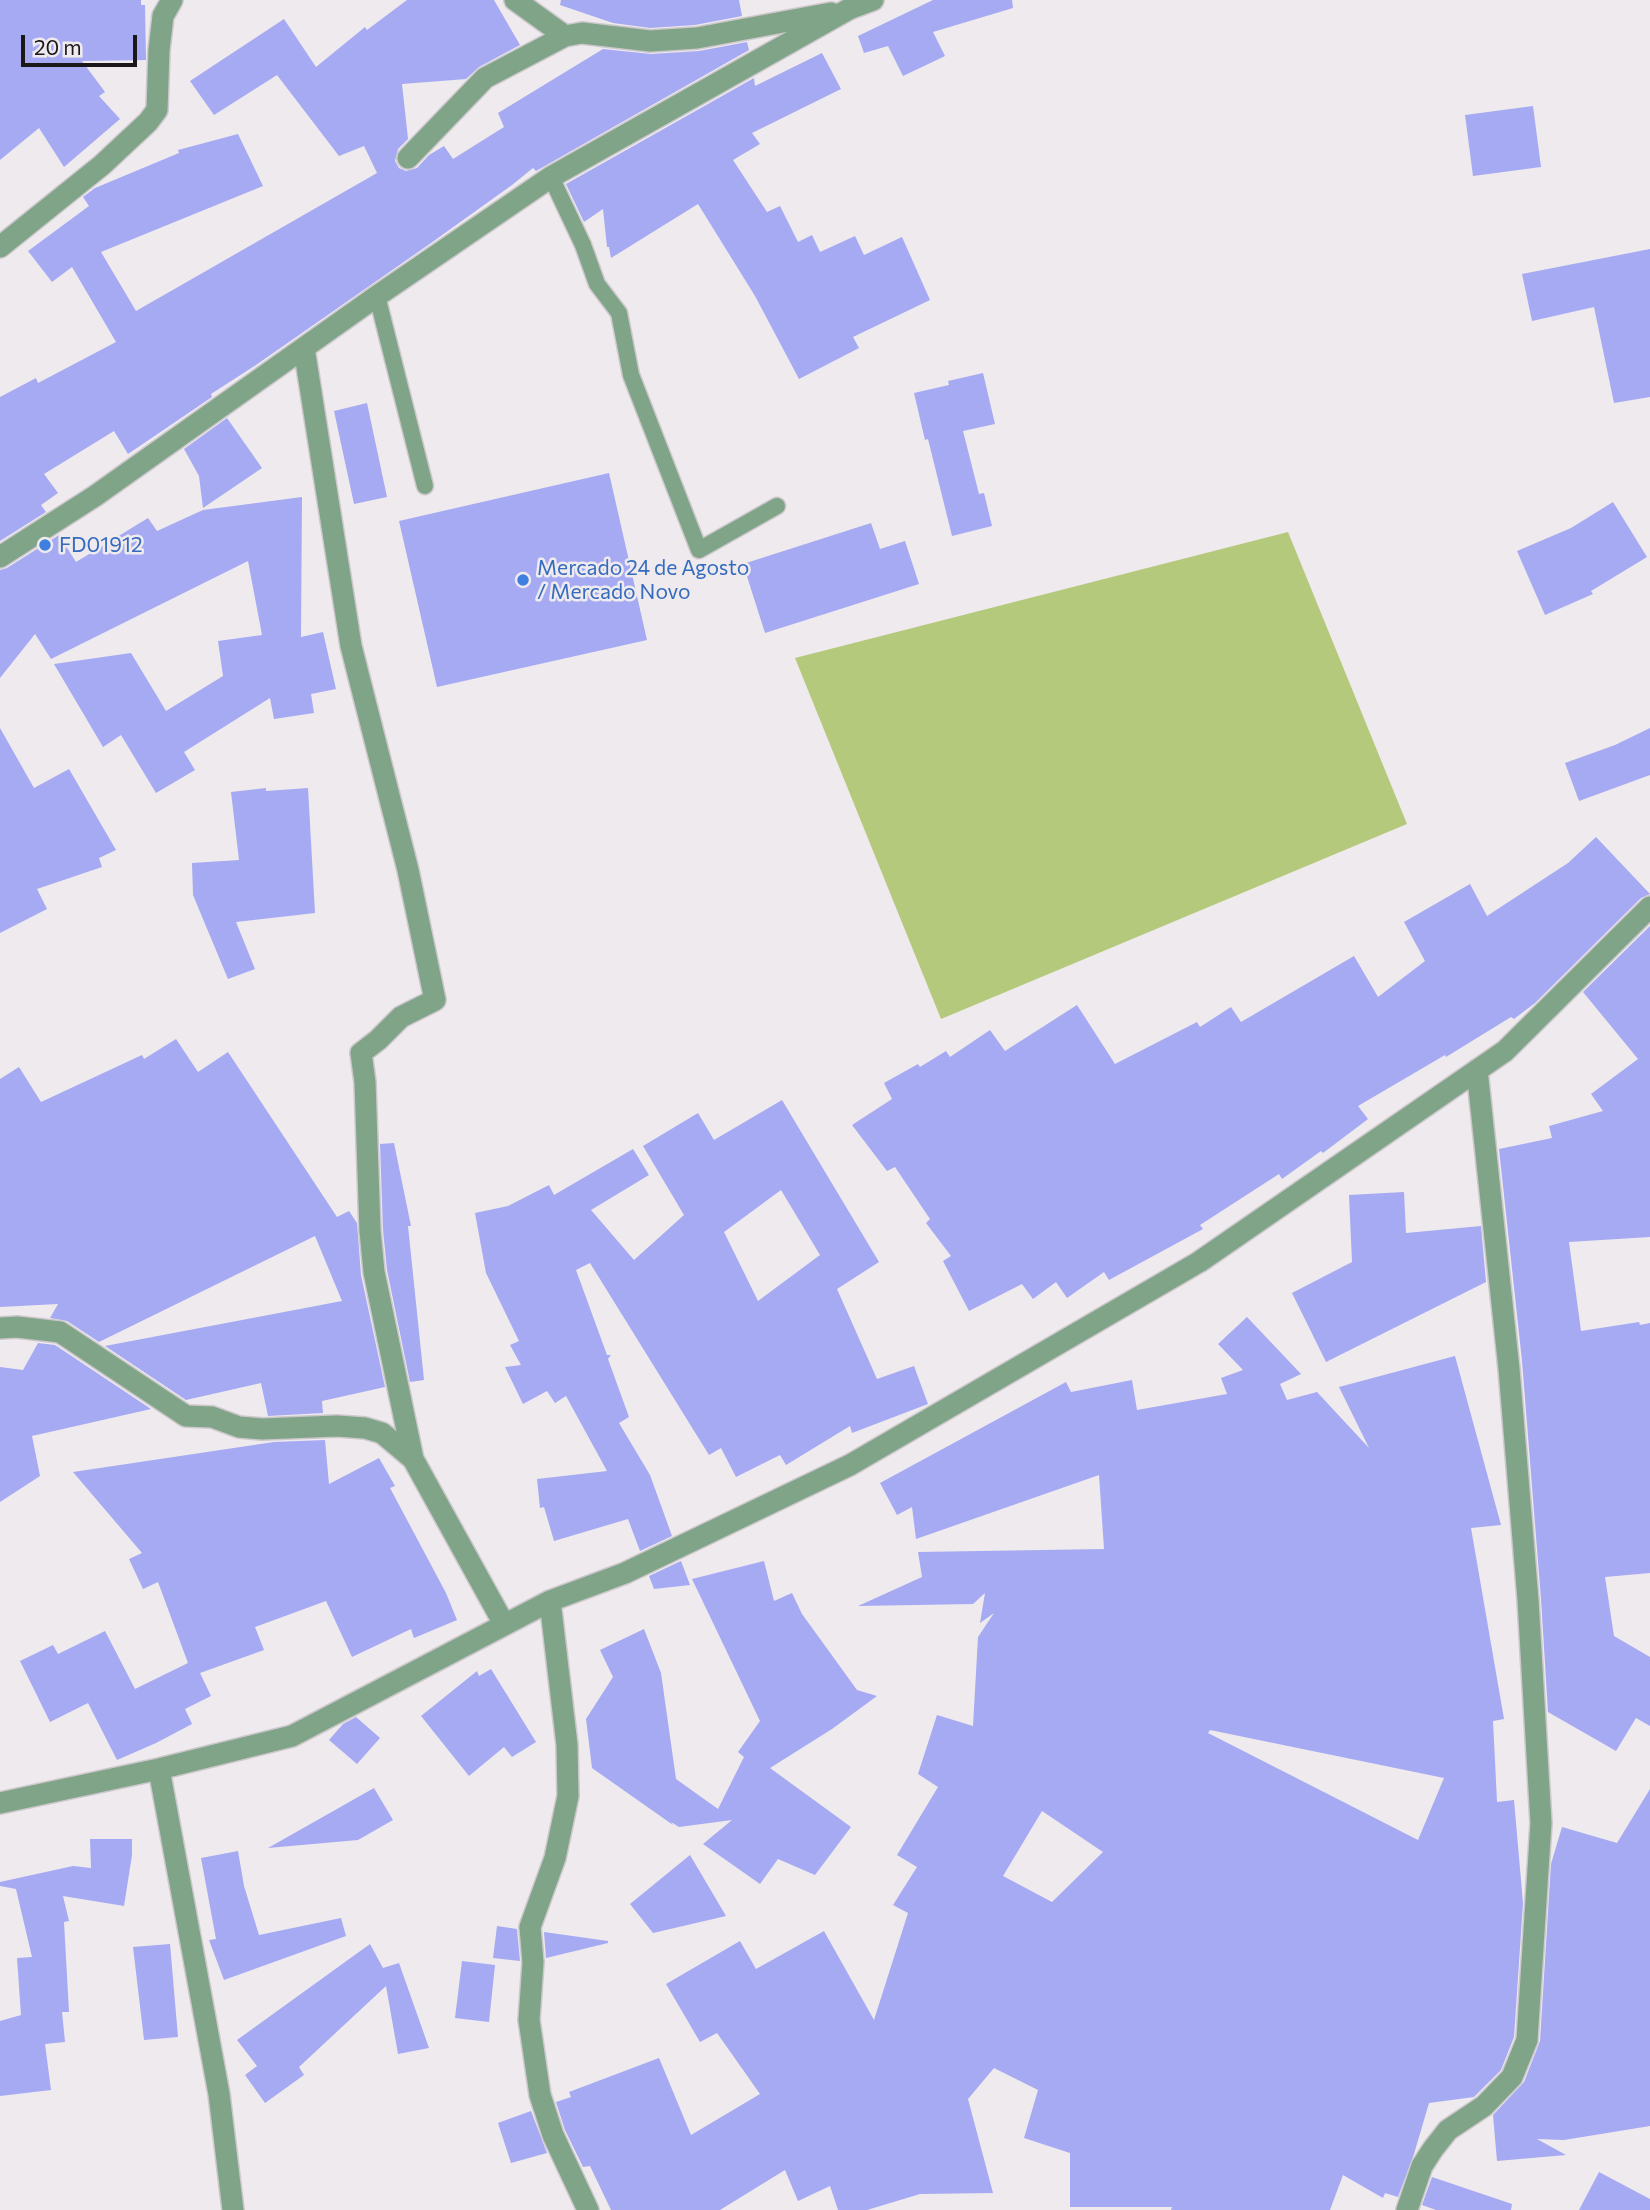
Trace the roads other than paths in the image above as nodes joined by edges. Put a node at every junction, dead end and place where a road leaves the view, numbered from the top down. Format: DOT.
graph roads {
  1 [pos="172,0"];
  2 [pos="515,0"];
  3 [pos="873,0"];
  4 [pos="849,9"];
  5 [pos="565,36"];
  6 [pos="408,158"];
  7 [pos="551,177"];
  8 [pos="0,247"];
  9 [pos="377,296"];
  10 [pos="304,348"];
  11 [pos="425,486"];
  12 [pos="777,506"];
  13 [pos="0,557"];
  14 [pos="1650,907"];
  15 [pos="1477,1070"];
  16 [pos="0,1328"];
  17 [pos="413,1459"];
  18 [pos="550,1601"];
  19 [pos="504,1624"];
  20 [pos="159,1769"];
  21 [pos="0,1803"];
  22 [pos="233,2210"];
  23 [pos="588,2210"];
  24 [pos="1407,2210"];
  1 -- 8 [label="street"];
  2 -- 5 [label="street"];
  3 -- 4 [label="street"];
  4 -- 5 [label="street"];
  4 -- 7 [label="street"];
  5 -- 6 [label="street"];
  7 -- 9 [label="street"];
  7 -- 12 [label="lane"];
  9 -- 10 [label="street"];
  9 -- 11 [label="lane"];
  10 -- 13 [label="street"];
  10 -- 17 [label="street"];
  14 -- 15 [label="street"];
  15 -- 18 [label="street"];
  15 -- 24 [label="street"];
  16 -- 17 [label="street"];
  17 -- 19 [label="street"];
  18 -- 19 [label="street"];
  18 -- 23 [label="street"];
  19 -- 20 [label="street"];
  20 -- 21 [label="street"];
  20 -- 22 [label="street"];
}
